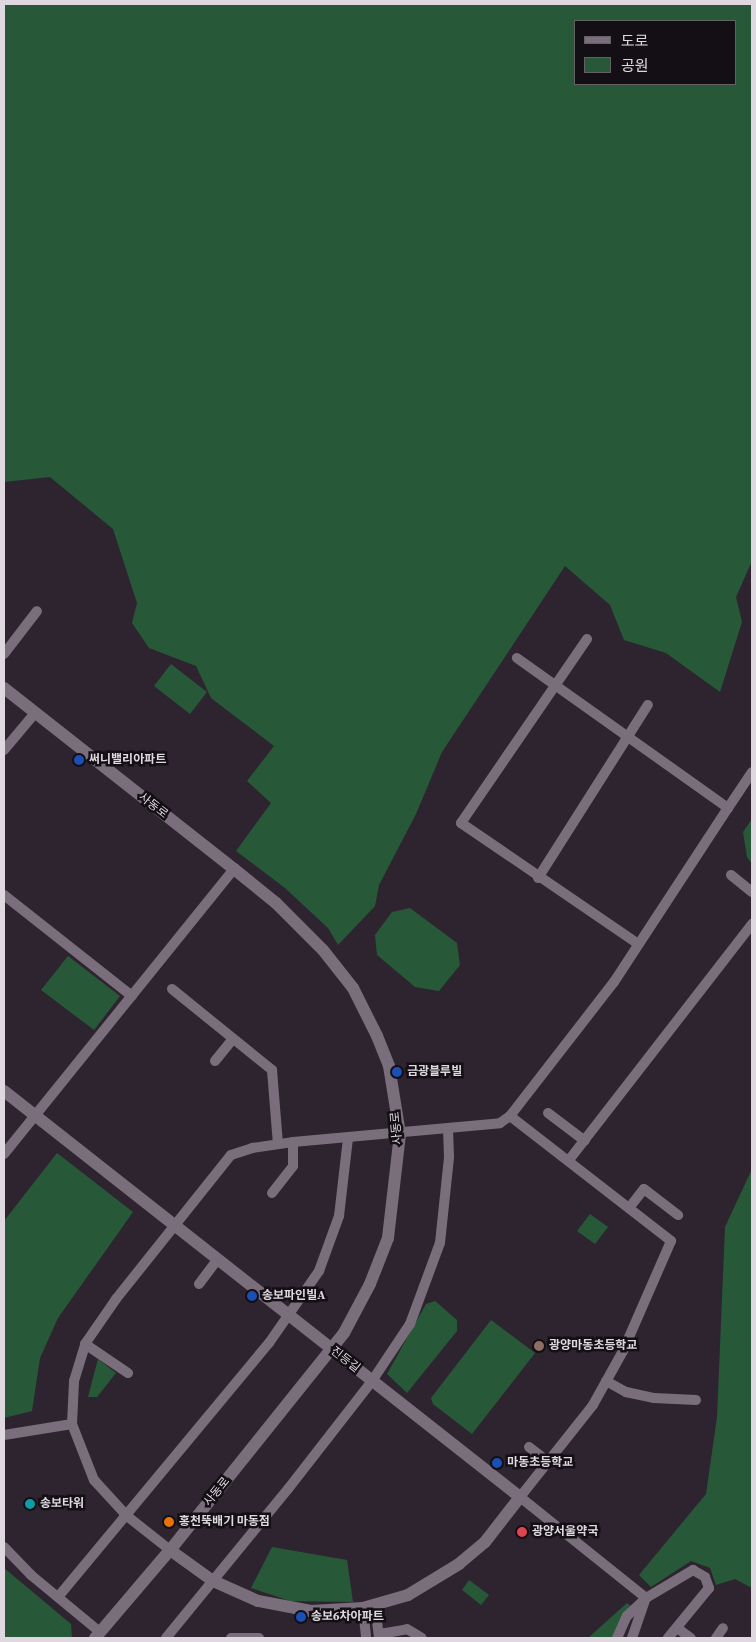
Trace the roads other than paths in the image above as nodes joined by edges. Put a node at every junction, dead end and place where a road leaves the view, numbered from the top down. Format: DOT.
graph roads {
  1 [pos="37,611"];
  2 [pos="587,639"];
  3 [pos="4,654"];
  4 [pos="517,658"];
  5 [pos="555,685"];
  6 [pos="4,688"];
  7 [pos="648,705"];
  8 [pos="35,713"];
  9 [pos="628,737"];
  10 [pos="4,750"];
  11 [pos="752,772"];
  12 [pos="728,808"];
  13 [pos="234,869"];
  14 [pos="732,875"];
  15 [pos="538,878"];
  16 [pos="752,892"];
  17 [pos="4,895"];
  18 [pos="752,924"];
  19 [pos="637,943"];
  20 [pos="172,989"];
  21 [pos="132,996"];
  22 [pos="233,1039"];
  23 [pos="215,1060"];
  24 [pos="4,1091"];
  25 [pos="548,1113"];
  26 [pos="36,1116"];
  27 [pos="510,1116"];
  28 [pos="448,1129"];
  29 [pos="400,1134"];
  30 [pos="348,1138"];
  31 [pos="585,1141"];
  32 [pos="293,1142"];
  33 [pos="278,1144"];
  34 [pos="4,1154"];
  35 [pos="569,1160"];
  36 [pos="272,1193"];
  37 [pos="629,1208"];
  38 [pos="678,1215"];
  39 [pos="174,1225"];
  40 [pos="218,1260"];
  41 [pos="199,1284"];
  42 [pos="290,1316"];
  43 [pos="85,1344"];
  44 [pos="332,1349"];
  45 [pos="128,1373"];
  46 [pos="372,1381"];
  47 [pos="606,1381"];
  48 [pos="696,1400"];
  49 [pos="72,1424"];
  50 [pos="4,1435"];
  51 [pos="529,1447"];
  52 [pos="548,1462"];
  53 [pos="520,1498"];
  54 [pos="128,1516"];
  55 [pos="4,1547"];
  56 [pos="170,1550"];
  57 [pos="213,1581"];
  58 [pos="58,1597"];
  59 [pos="646,1598"];
  60 [pos="369,1607"];
  61 [pos="677,1628"];
  62 [pos="723,1628"];
  63 [pos="97,1635"];
  64 [pos="380,1636"];
  65 [pos="166,1638"];
  66 [pos="231,1638"];
  67 [pos="259,1638"];
  68 [pos="366,1638"];
  69 [pos="422,1638"];
  70 [pos="617,1638"];
  71 [pos="632,1638"];
  72 [pos="668,1638"];
  73 [pos="691,1638"];
  74 [pos="716,1638"];
  1 -- 3 [label="street"];
  2 -- 5 [label="street"];
  4 -- 5 [label="street"];
  5 -- 9 [label="street"];
  5 -- 15 [label="street"];
  6 -- 8 [label="street, 사동로"];
  7 -- 9 [label="street"];
  8 -- 10 [label="street"];
  8 -- 13 [label="street, 사동로"];
  9 -- 12 [label="street"];
  9 -- 15 [label="street"];
  11 -- 12 [label="street"];
  12 -- 19 [label="street"];
  13 -- 21 [label="street"];
  13 -- 29 [label="street, 사동로"];
  14 -- 16 [label="street"];
  15 -- 19 [label="street"];
  17 -- 21 [label="street"];
  18 -- 31 [label="street"];
  19 -- 27 [label="street"];
  20 -- 22 [label="street"];
  21 -- 26 [label="street"];
  22 -- 23 [label="street"];
  22 -- 33 [label="street"];
  24 -- 26 [label="street, 진등길"];
  25 -- 31 [label="street"];
  26 -- 34 [label="street"];
  26 -- 39 [label="street, 진등길"];
  27 -- 28 [label="street"];
  27 -- 35 [label="street"];
  28 -- 29 [label="street"];
  28 -- 46 [label="street"];
  29 -- 30 [label="street"];
  29 -- 44 [label="street, 사동로"];
  30 -- 32 [label="street"];
  30 -- 42 [label="street"];
  31 -- 35 [label="street"];
  32 -- 33 [label="street"];
  32 -- 36 [label="street"];
  33 -- 39 [label="street"];
  35 -- 37 [label="street"];
  37 -- 38 [label="street"];
  37 -- 47 [label="street"];
  39 -- 40 [label="street, 진등길"];
  39 -- 43 [label="street"];
  40 -- 41 [label="street"];
  40 -- 42 [label="street, 진등길"];
  42 -- 44 [label="street, 진등길"];
  42 -- 54 [label="street"];
  43 -- 45 [label="street"];
  43 -- 49 [label="street"];
  44 -- 46 [label="street, 진등길"];
  44 -- 56 [label="street, 사동로"];
  46 -- 53 [label="street, 진등길"];
  46 -- 57 [label="street"];
  47 -- 48 [label="street"];
  47 -- 52 [label="street"];
  49 -- 50 [label="street"];
  49 -- 54 [label="street"];
  51 -- 52 [label="street"];
  52 -- 53 [label="street"];
  53 -- 59 [label="street, 진등길"];
  53 -- 60 [label="street"];
  54 -- 56 [label="street"];
  54 -- 58 [label="street"];
  55 -- 58 [label="street"];
  56 -- 57 [label="street"];
  56 -- 63 [label="street, 사동로"];
  57 -- 60 [label="street"];
  57 -- 65 [label="street"];
  58 -- 63 [label="street"];
  59 -- 61 [label="street"];
  59 -- 70 [label="street"];
  59 -- 71 [label="street"];
  60 -- 64 [label="street"];
  60 -- 68 [label="street"];
  61 -- 72 [label="street"];
  61 -- 73 [label="street"];
  62 -- 74 [label="street"];
  64 -- 69 [label="street"];
  66 -- 67 [label="street"];
}
